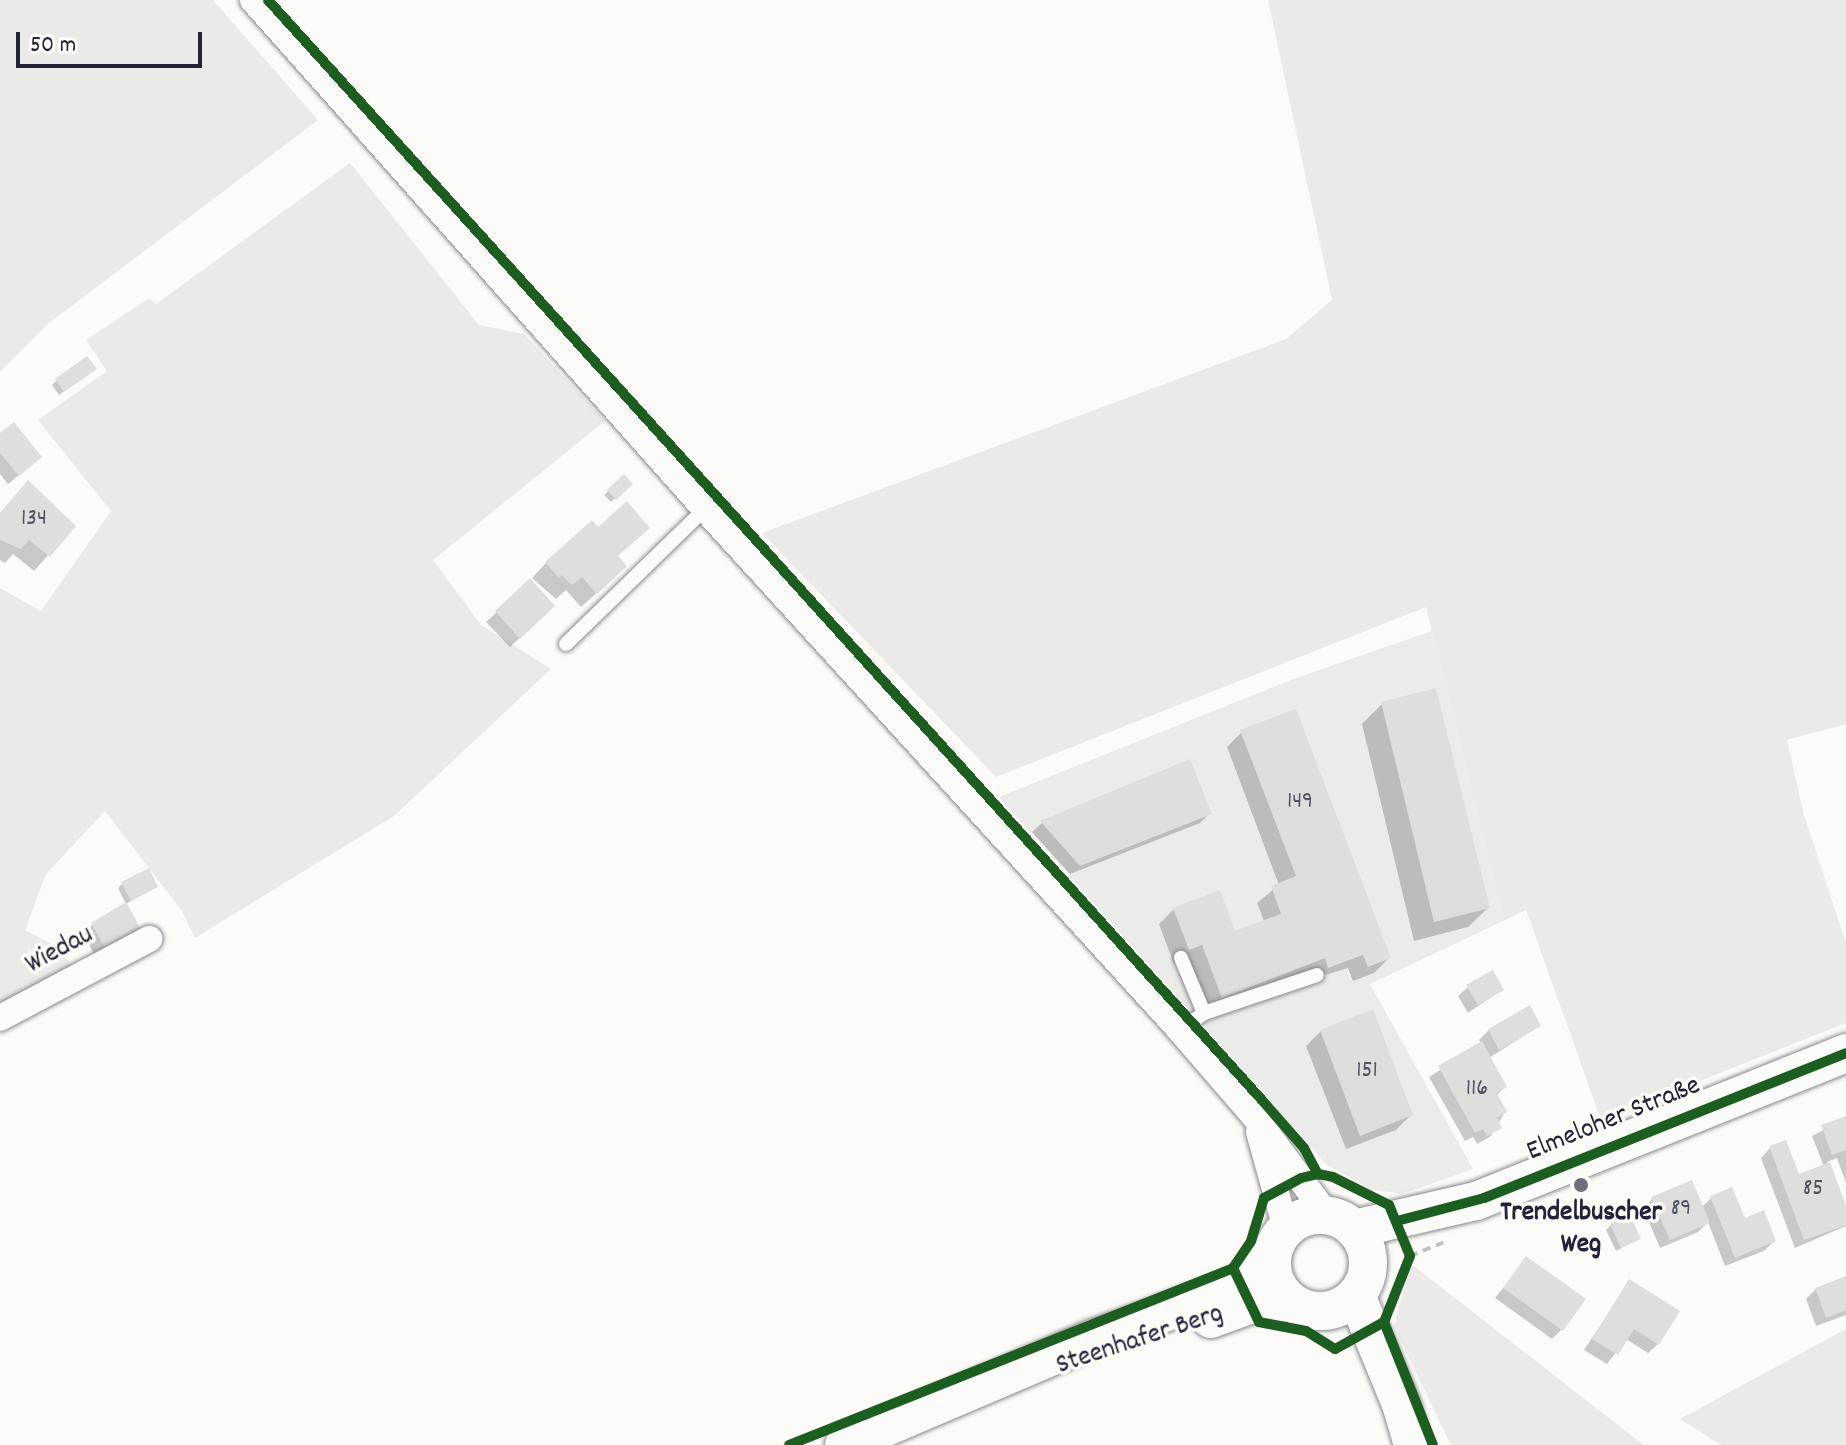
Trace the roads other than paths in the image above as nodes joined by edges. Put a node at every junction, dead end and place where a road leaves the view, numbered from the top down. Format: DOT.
graph roads {
  1 [pos="253,0"];
  2 [pos="705,509"];
  3 [pos="566,644"];
  4 [pos="149,939"];
  5 [pos="1181,958"];
  6 [pos="1317,975"];
  7 [pos="1204,1013"];
  8 [pos="0,1018"];
  9 [pos="1180,1030"];
  10 [pos="1846,1053"];
  11 [pos="1255,1117"];
  12 [pos="1476,1201"];
  13 [pos="1340,1222"];
  14 [pos="1279,1241"];
  15 [pos="1335,1295"];
  16 [pos="990,1386"];
  17 [pos="844,1445"];
  18 [pos="1395,1445"];
  19 [pos="1413,1445"];
  1 -- 2 [label="street"];
  2 -- 3 [label="lane"];
  2 -- 9 [label="street"];
  4 -- 8 [label="street, Wiedau"];
  5 -- 7 [label="lane"];
  6 -- 7 [label="lane"];
  7 -- 9 [label="lane"];
  9 -- 11 [label="street"];
  10 -- 12 [label="street, Elmeloher Straße"];
  11 -- 13 [label="street"];
  11 -- 14 [label="street"];
  12 -- 13 [label="street, Elmeloher Straße"];
  12 -- 15 [label="street, Elmeloher Straße"];
  13 -- 14 [label="street"];
  13 -- 15 [label="street"];
  14 -- 15 [label="street"];
  14 -- 16 [label="street, Steenhafer Berg"];
  15 -- 16 [label="street, Steenhafer Berg"];
  15 -- 18 [label="street"];
  15 -- 19 [label="street"];
  16 -- 17 [label="street, Steenhafer Berg"];
}
